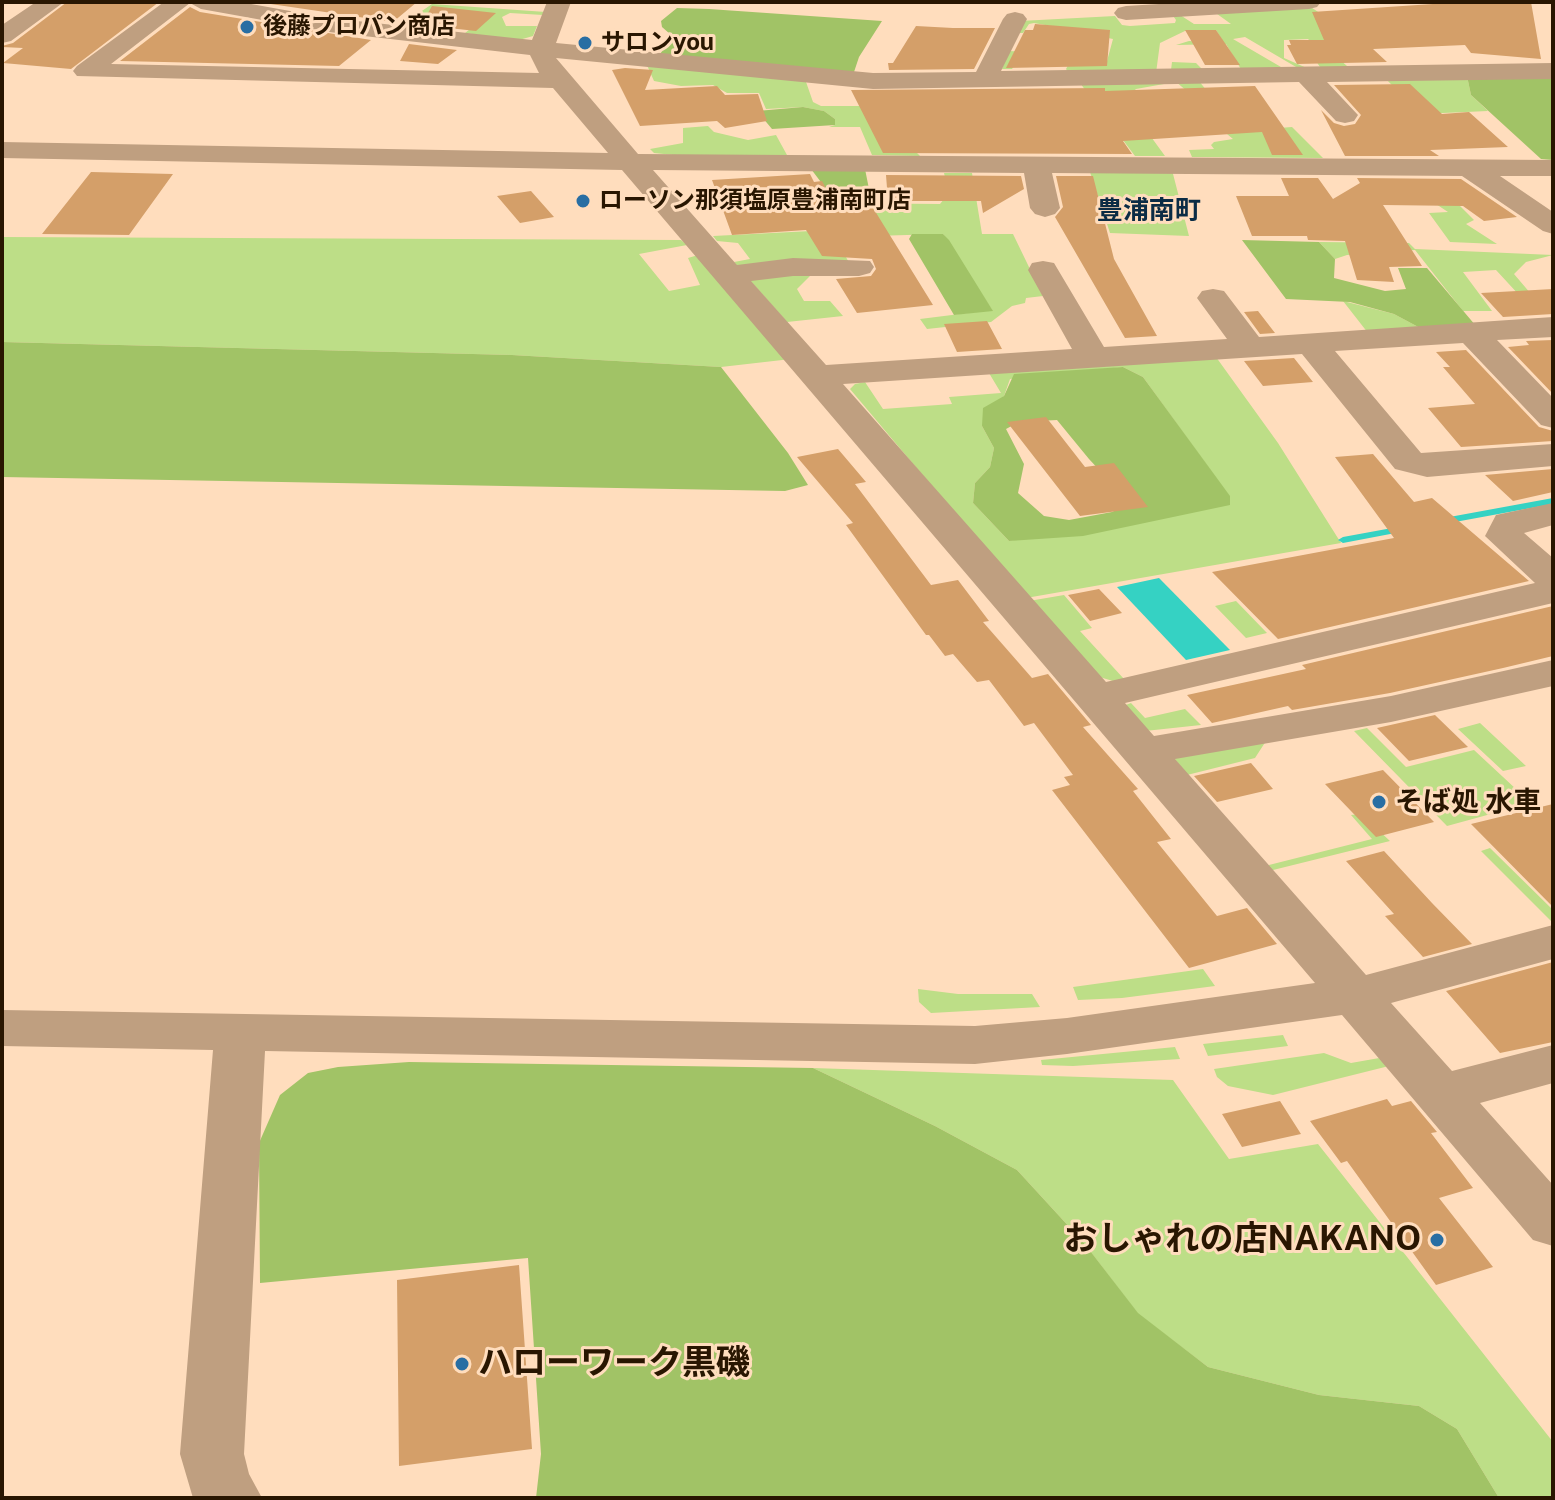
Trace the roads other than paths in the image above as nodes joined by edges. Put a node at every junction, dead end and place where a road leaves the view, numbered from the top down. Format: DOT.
graph roads {
  1 [pos="52,2"];
  2 [pos="179,2"];
  3 [pos="201,2"];
  4 [pos="559,2"];
  5 [pos="1309,2"];
  6 [pos="1126,13"];
  7 [pos="284,18"];
  8 [pos="1015,19"];
  9 [pos="2,36"];
  10 [pos="541,49"];
  11 [pos="1553,71"];
  12 [pos="208,75"];
  13 [pos="1307,76"];
  14 [pos="985,79"];
  15 [pos="560,81"];
  16 [pos="1345,115"];
  17 [pos="2,150"];
  18 [pos="627,162"];
  19 [pos="1036,163"];
  20 [pos="1468,167"];
  21 [pos="1553,168"];
  22 [pos="1045,208"];
  23 [pos="1553,225"];
  24 [pos="859,267"];
  25 [pos="1043,270"];
  26 [pos="729,275"];
  27 [pos="1213,298"];
  28 [pos="1553,327"];
  29 [pos="1472,333"];
  30 [pos="1311,343"];
  31 [pos="1250,347"];
  32 [pos="1094,358"];
  33 [pos="819,376"];
  34 [pos="1553,418"];
  35 [pos="1553,455"];
  36 [pos="1553,514"];
  37 [pos="1553,578"];
  38 [pos="1553,591"];
  39 [pos="1553,673"];
  40 [pos="1096,697"];
  41 [pos="1143,751"];
  42 [pos="1553,942"];
  43 [pos="1352,996"];
  44 [pos="2,1028"];
  45 [pos="240,1032"];
  46 [pos="1553,1064"];
  47 [pos="1440,1094"];
  48 [pos="1553,1224"];
  49 [pos="230,1498"];
  1 -- 9 [label="street"];
  2 -- 12 [label="street"];
  3 -- 7 [label="street"];
  4 -- 10 [label="street"];
  5 -- 6 [label="street"];
  7 -- 10 [label="street"];
  7 -- 12 [label="street"];
  8 -- 14 [label="street"];
  10 -- 14 [label="street"];
  10 -- 15 [label="street"];
  11 -- 13 [label="street"];
  12 -- 15 [label="street"];
  13 -- 14 [label="street"];
  13 -- 16 [label="street"];
  15 -- 18 [label="street"];
  17 -- 18 [label="street"];
  18 -- 19 [label="street"];
  18 -- 26 [label="street"];
  19 -- 20 [label="street"];
  19 -- 22 [label="street"];
  20 -- 21 [label="street"];
  20 -- 23 [label="street"];
  24 -- 26 [label="street"];
  25 -- 32 [label="street"];
  26 -- 33 [label="street"];
  27 -- 31 [label="street"];
  28 -- 29 [label="street"];
  29 -- 30 [label="street"];
  29 -- 34 [label="street"];
  30 -- 31 [label="street"];
  30 -- 35 [label="street"];
  31 -- 32 [label="street"];
  32 -- 33 [label="street"];
  33 -- 40 [label="street"];
  36 -- 37 [label="street"];
  38 -- 40 [label="street"];
  39 -- 41 [label="street"];
  40 -- 41 [label="street"];
  41 -- 43 [label="street"];
  42 -- 43 [label="street"];
  43 -- 45 [label="street"];
  43 -- 47 [label="street"];
  44 -- 45 [label="street"];
  45 -- 49 [label="street"];
  46 -- 47 [label="street"];
  47 -- 48 [label="street"];
}
